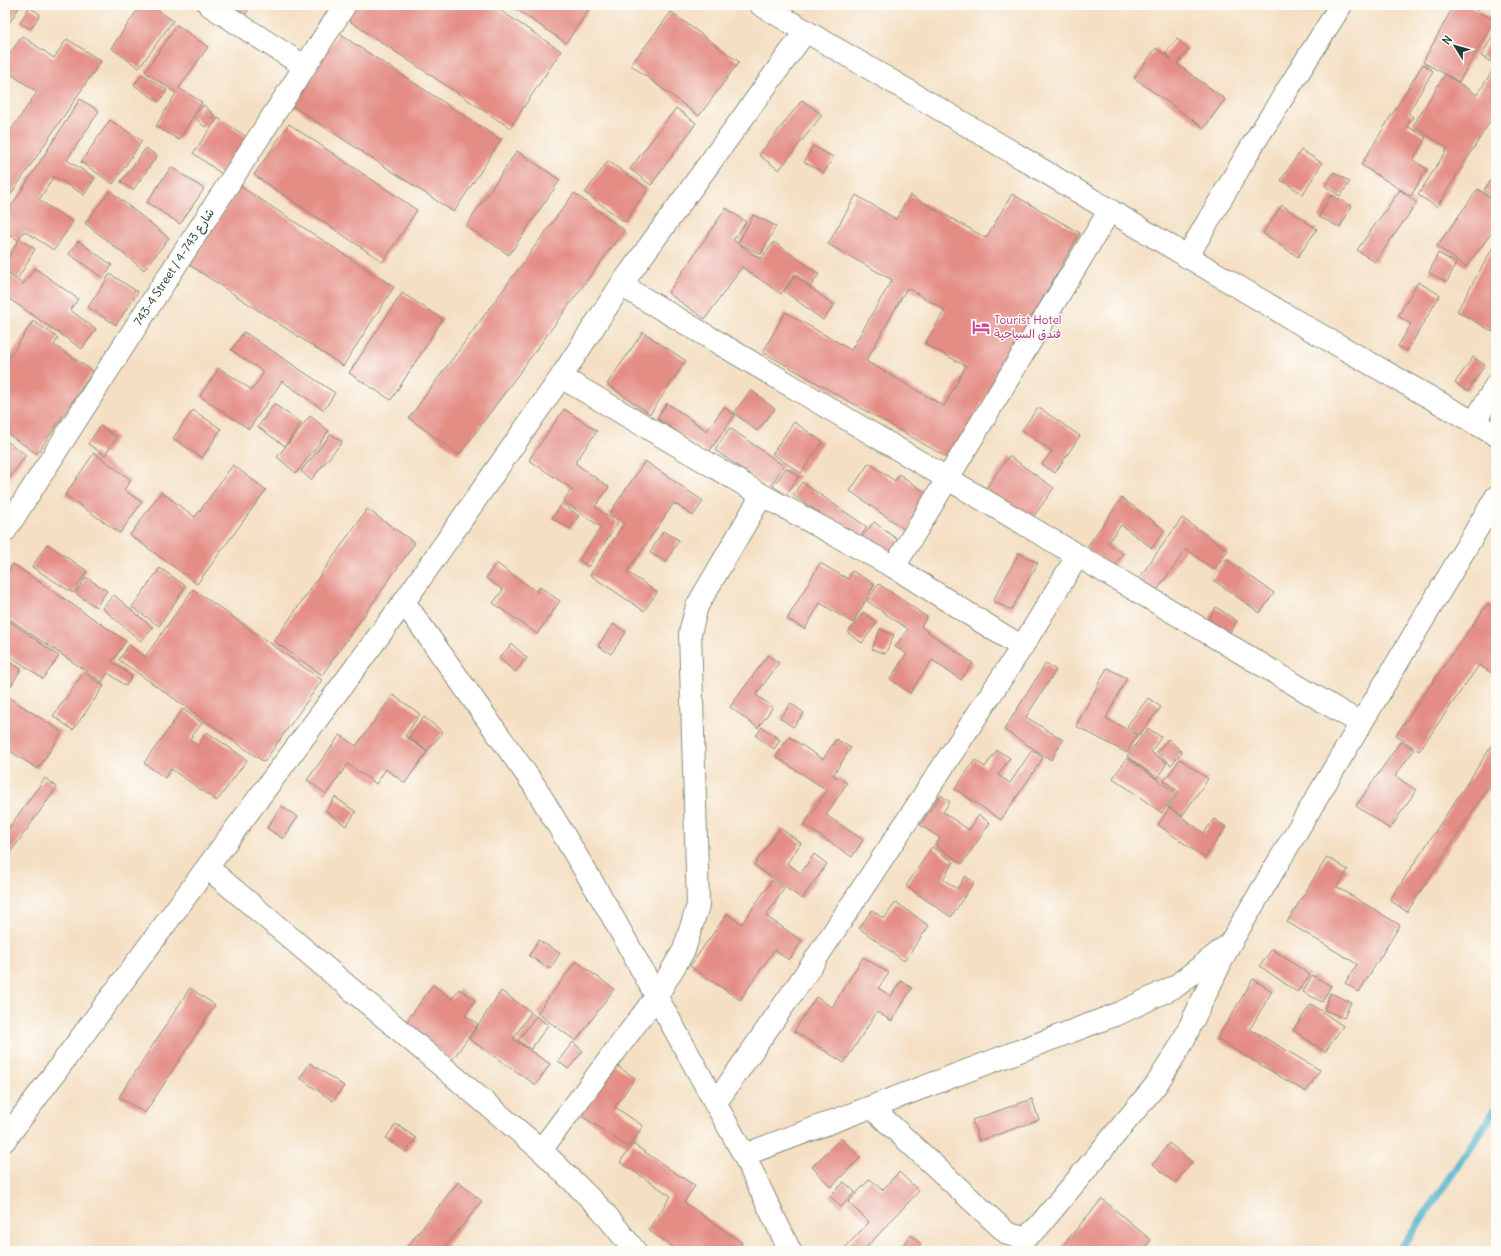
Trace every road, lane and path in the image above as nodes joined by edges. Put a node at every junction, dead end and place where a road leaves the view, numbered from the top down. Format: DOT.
graph roads {
  1 [pos="209,5"];
  2 [pos="345,5"];
  3 [pos="761,5"];
  4 [pos="1341,5"];
  5 [pos="805,32"];
  6 [pos="304,66"];
  7 [pos="1110,210"];
  8 [pos="1187,257"];
  9 [pos="621,286"];
  10 [pos="562,378"];
  11 [pos="1496,384"];
  12 [pos="1474,423"];
  13 [pos="1496,435"];
  14 [pos="948,477"];
  15 [pos="762,495"];
  16 [pos="1496,497"];
  17 [pos="5,531"];
  18 [pos="1078,555"];
  19 [pos="894,567"];
  20 [pos="404,602"];
  21 [pos="1022,647"];
  22 [pos="1360,723"];
  23 [pos="208,868"];
  24 [pos="1229,946"];
  25 [pos="656,998"];
  26 [pos="715,1104"];
  27 [pos="871,1107"];
  28 [pos="5,1140"];
  29 [pos="541,1150"];
  30 [pos="744,1155"];
  31 [pos="635,1251"];
  32 [pos="790,1251"];
  1 -- 6 [label="street"];
  2 -- 6 [label="street, 743-4 Street / شارع 743-4"];
  3 -- 5 [label="street"];
  4 -- 8 [label="street"];
  5 -- 7 [label="street"];
  5 -- 9 [label="street"];
  6 -- 17 [label="street, 743-4 Street / شارع 743-4"];
  7 -- 8 [label="street"];
  7 -- 14 [label="street"];
  8 -- 12 [label="street"];
  9 -- 10 [label="street"];
  9 -- 14 [label="street"];
  10 -- 15 [label="street"];
  10 -- 20 [label="street"];
  11 -- 12 [label="street"];
  12 -- 13 [label="street"];
  14 -- 18 [label="street"];
  14 -- 19 [label="street"];
  15 -- 19 [label="street"];
  15 -- 25 [label="street"];
  16 -- 22 [label="street"];
  18 -- 21 [label="street"];
  18 -- 22 [label="street"];
  19 -- 21 [label="street"];
  20 -- 23 [label="street"];
  20 -- 25 [label="street"];
  21 -- 26 [label="street"];
  22 -- 24 [label="street"];
  23 -- 28 [label="street"];
  23 -- 29 [label="street"];
  24 -- 27 [label="street"];
  24 -- 27 [label="street"];
  25 -- 26 [label="street"];
  25 -- 29 [label="street"];
  26 -- 30 [label="street"];
  27 -- 30 [label="street"];
  29 -- 31 [label="street"];
  30 -- 32 [label="street"];
}
